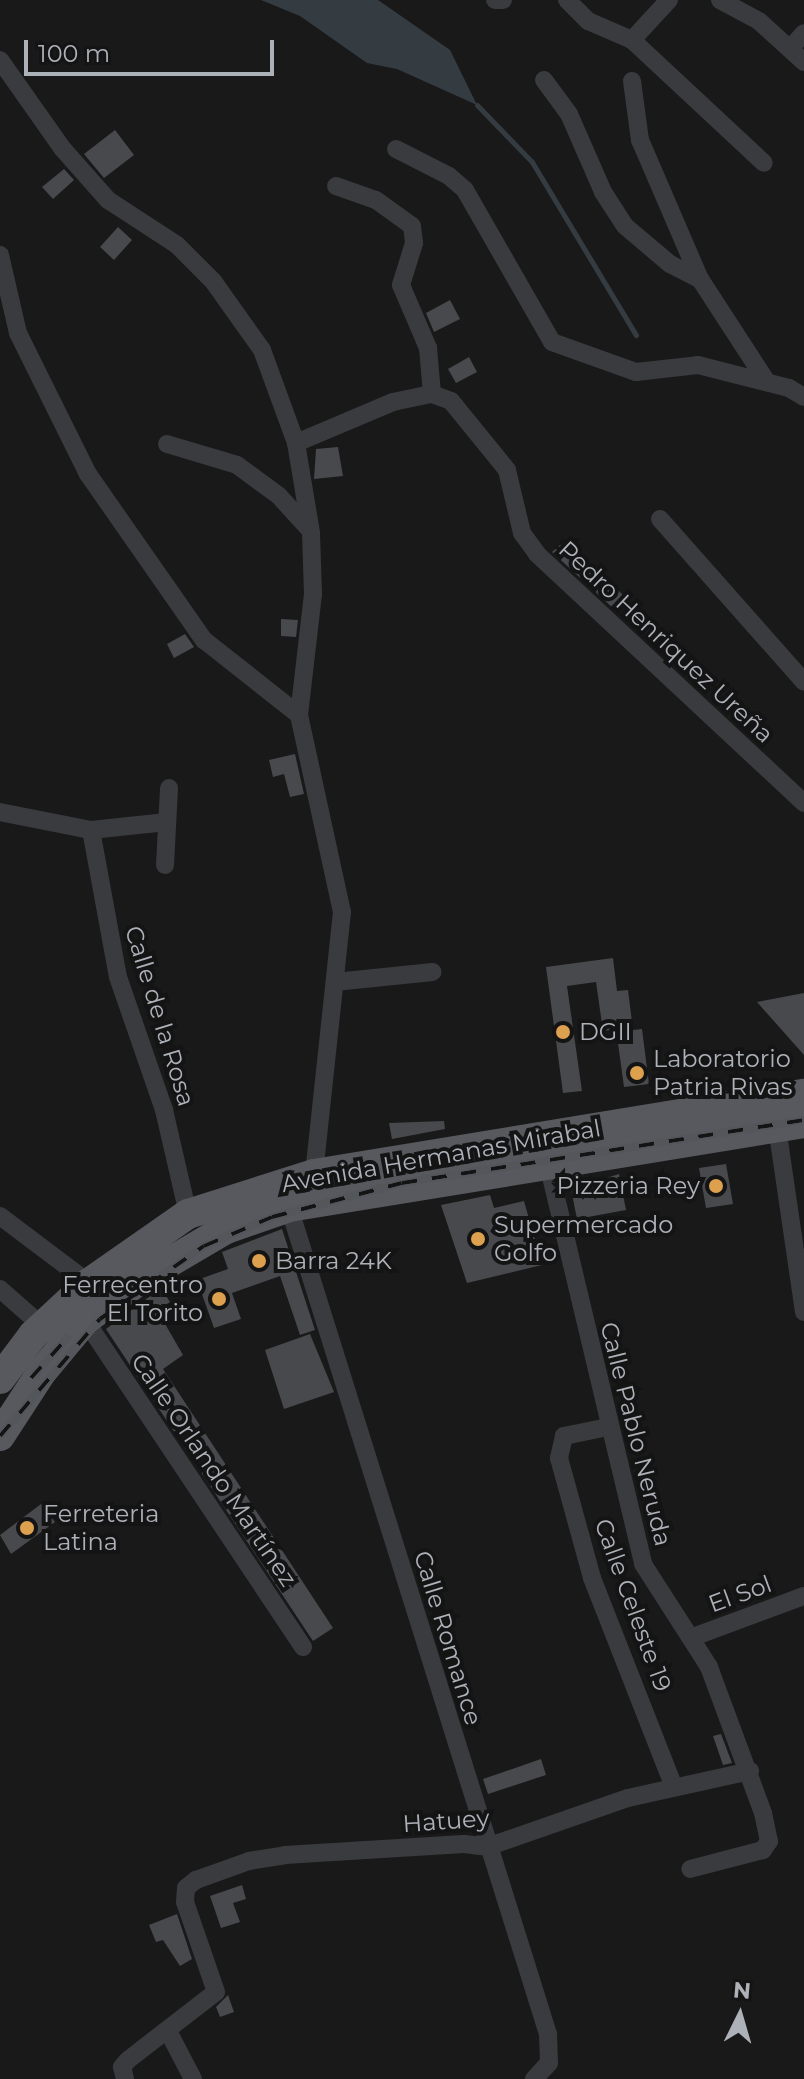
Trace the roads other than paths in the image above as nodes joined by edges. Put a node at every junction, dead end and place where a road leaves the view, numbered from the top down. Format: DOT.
graph roads {
  1 [pos="495,0"];
  2 [pos="503,0"];
  3 [pos="567,0"];
  4 [pos="669,0"];
  5 [pos="720,0"];
  6 [pos="804,33"];
  7 [pos="632,40"];
  8 [pos="797,56"];
  9 [pos="1,62"];
  10 [pos="544,80"];
  11 [pos="632,81"];
  12 [pos="396,149"];
  13 [pos="764,163"];
  14 [pos="336,186"];
  15 [pos="0,255"];
  16 [pos="700,279"];
  17 [pos="767,382"];
  18 [pos="432,394"];
  19 [pos="804,397"];
  20 [pos="296,443"];
  21 [pos="167,444"];
  22 [pos="660,519"];
  23 [pos="311,533"];
  24 [pos="804,682"];
  25 [pos="299,715"];
  26 [pos="169,788"];
  27 [pos="804,803"];
  28 [pos="0,812"];
  29 [pos="167,822"];
  30 [pos="91,830"];
  31 [pos="165,865"];
  32 [pos="432,972"];
  33 [pos="335,982"];
  34 [pos="804,1094"];
  35 [pos="791,1125"];
  36 [pos="548,1164"];
  37 [pos="314,1174"];
  38 [pos="289,1207"];
  39 [pos="188,1214"];
  40 [pos="0,1216"];
  41 [pos="89,1283"];
  42 [pos="0,1289"];
  43 [pos="804,1312"];
  44 [pos="85,1320"];
  45 [pos="42,1326"];
  46 [pos="0,1379"];
  47 [pos="608,1427"];
  48 [pos="0,1436"];
  49 [pos="804,1596"];
  50 [pos="693,1637"];
  51 [pos="303,1647"];
  52 [pos="750,1771"];
  53 [pos="674,1787"];
  54 [pos="487,1847"];
  55 [pos="690,1869"];
  56 [pos="168,2031"];
  57 [pos="552,2071"];
  58 [pos="125,2079"];
  59 [pos="193,2079"];
  60 [pos="534,2079"];
  1 -- 2 [label="street"];
  3 -- 7 [label="street"];
  4 -- 7 [label="street"];
  5 -- 8 [label="street"];
  6 -- 8 [label="street"];
  7 -- 13 [label="street"];
  9 -- 20 [label="street"];
  10 -- 16 [label="street"];
  11 -- 16 [label="street"];
  12 -- 17 [label="street"];
  14 -- 18 [label="street"];
  15 -- 25 [label="street"];
  16 -- 17 [label="street"];
  17 -- 19 [label="street"];
  18 -- 20 [label="street"];
  18 -- 27 [label="street, Pedro Henriquez Ureña"];
  20 -- 23 [label="street"];
  21 -- 23 [label="street"];
  22 -- 24 [label="street"];
  23 -- 25 [label="street"];
  25 -- 33 [label="street"];
  26 -- 29 [label="street"];
  28 -- 30 [label="street"];
  29 -- 30 [label="street"];
  29 -- 31 [label="street"];
  30 -- 39 [label="street, Calle de la Rosa"];
  32 -- 33 [label="street"];
  33 -- 37 [label="street"];
  34 -- 37 [label="main road, Avenida Hermanas Mirabal"];
  35 -- 36 [label="main road, Avenida Hermanas Mirabal"];
  35 -- 43 [label="street"];
  36 -- 38 [label="main road, Avenida Hermanas Mirabal"];
  36 -- 47 [label="street, Calle Pablo Neruda"];
  37 -- 39 [label="main road, Avenida Hermanas Mirabal"];
  38 -- 44 [label="main road, Avenida Hermanas Mirabal"];
  38 -- 54 [label="street, Calle Romance"];
  39 -- 41 [label="main road, Avenida Hermanas Mirabal"];
  40 -- 41 [label="street"];
  41 -- 45 [label="main road, Avenida Hermanas Mirabal"];
  42 -- 45 [label="street"];
  44 -- 48 [label="main road, Avenida Hermanas Mirabal"];
  44 -- 51 [label="street, Calle Orlando Martínez"];
  45 -- 46 [label="main road, Avenida Hermanas Mirabal"];
  47 -- 50 [label="street, Calle Pablo Neruda"];
  47 -- 53 [label="street, Calle Celeste 19"];
  49 -- 50 [label="street, El Sol"];
  50 -- 52 [label="street, Calle Pablo Neruda"];
  52 -- 53 [label="street, Hatuey"];
  52 -- 55 [label="street, Calle Pablo Neruda"];
  53 -- 54 [label="street, Hatuey"];
  54 -- 56 [label="street, Hatuey"];
  54 -- 57 [label="street, Calle Romance"];
  56 -- 58 [label="street"];
  56 -- 59 [label="street"];
  57 -- 60 [label="street, Calle Romance"];
}
